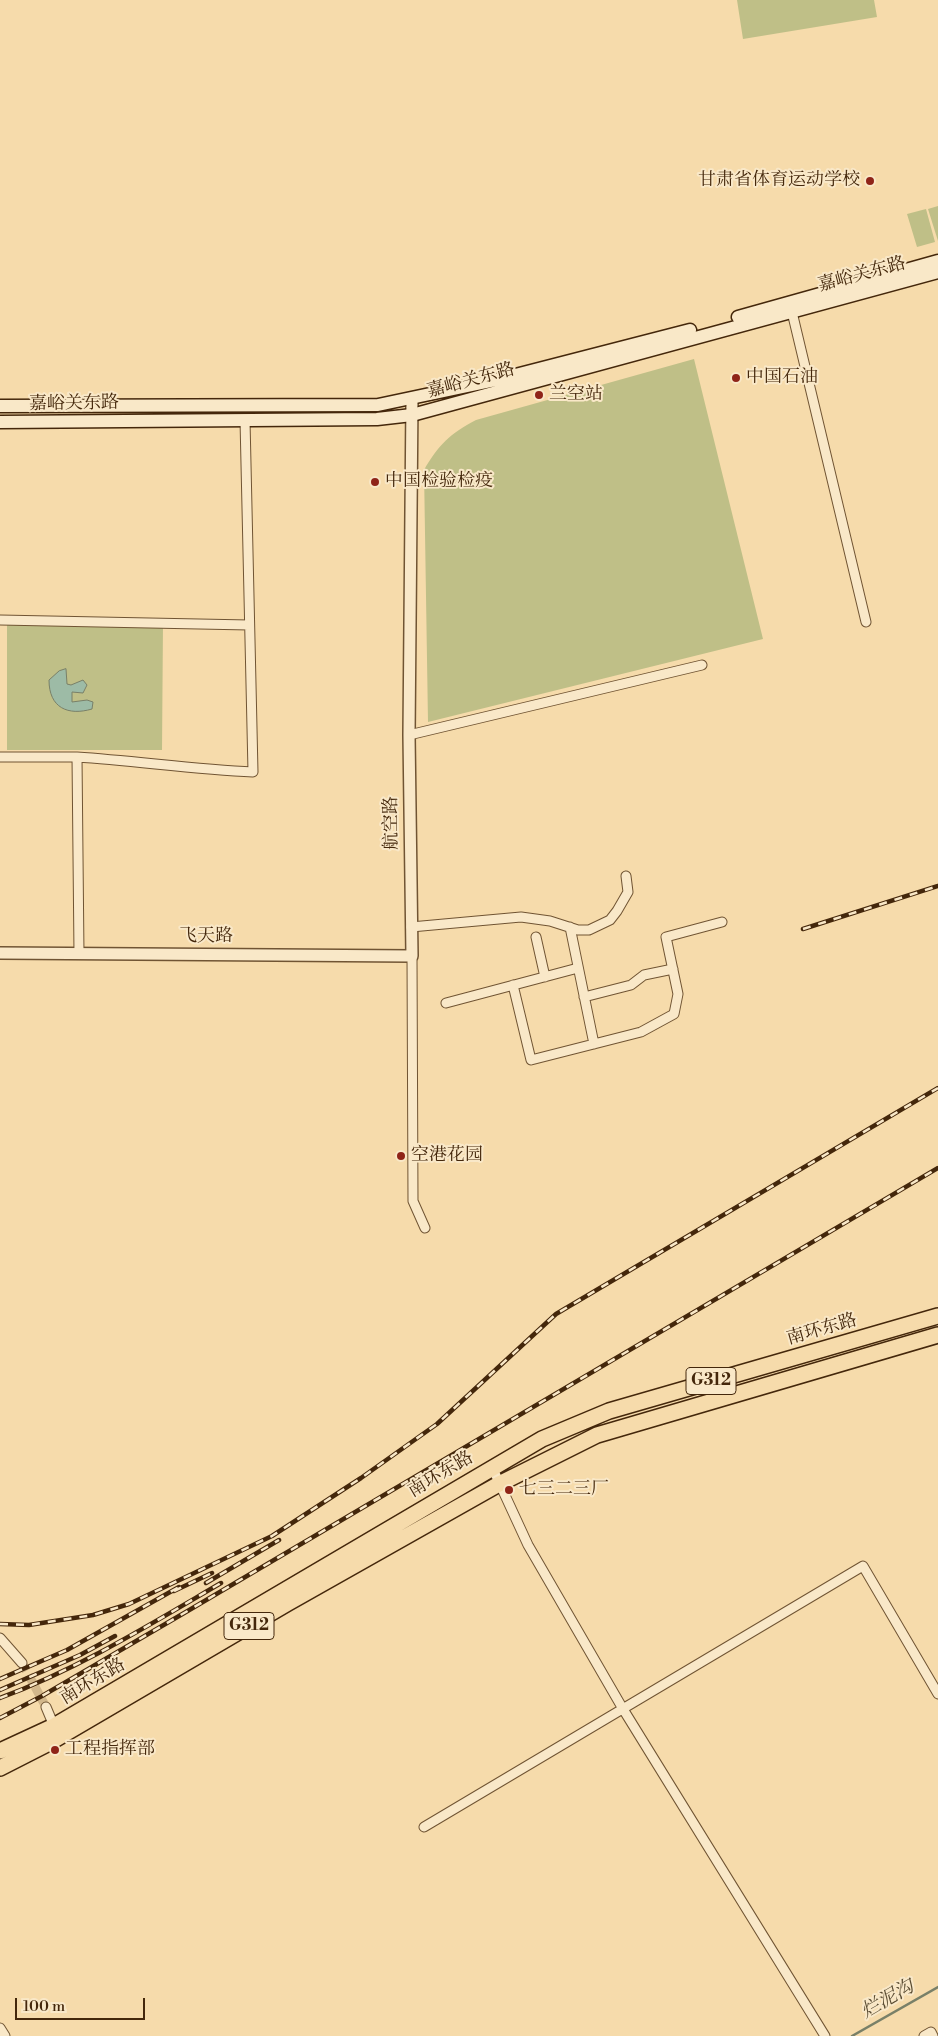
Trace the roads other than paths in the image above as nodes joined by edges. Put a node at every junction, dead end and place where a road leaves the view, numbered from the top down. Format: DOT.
graph roads {
  1 [pos="938,261"];
  2 [pos="938,272"];
  3 [pos="792,312"];
  4 [pos="412,399"];
  5 [pos="0,406"];
  6 [pos="412,415"];
  7 [pos="245,420"];
  8 [pos="0,422"];
  9 [pos="0,620"];
  10 [pos="866,622"];
  11 [pos="249,625"];
  12 [pos="702,665"];
  13 [pos="409,735"];
  14 [pos="0,757"];
  15 [pos="77,757"];
  16 [pos="626,876"];
  17 [pos="722,922"];
  18 [pos="411,927"];
  19 [pos="570,927"];
  20 [pos="536,937"];
  21 [pos="0,953"];
  22 [pos="79,954"];
  23 [pos="412,956"];
  24 [pos="578,968"];
  25 [pos="673,969"];
  26 [pos="545,977"];
  27 [pos="513,985"];
  28 [pos="584,997"];
  29 [pos="446,1004"];
  30 [pos="594,1044"];
  31 [pos="426,1228"];
  32 [pos="938,1316"];
  33 [pos="938,1335"];
  34 [pos="492,1467"];
  35 [pos="499,1484"];
  36 [pos="0,1638"];
  37 [pos="22,1663"];
  38 [pos="938,1694"];
  39 [pos="46,1707"];
  40 [pos="624,1708"];
  41 [pos="54,1726"];
  42 [pos="0,1751"];
  43 [pos="0,1768"];
  44 [pos="424,1827"];
  45 [pos="0,2028"];
  46 [pos="4,2036"];
  47 [pos="824,2036"];
  48 [pos="924,2036"];
  49 [pos="933,2036"];
  1 -- 4 [label="main road, 嘉峪关东路"];
  2 -- 3 [label="main road, 嘉峪关东路"];
  3 -- 6 [label="main road, 嘉峪关东路"];
  3 -- 10 [label="street"];
  4 -- 5 [label="main road, 嘉峪关东路"];
  4 -- 6 [label="street, 航空路"];
  6 -- 7 [label="main road, 嘉峪关东路"];
  6 -- 13 [label="street, 航空路"];
  7 -- 8 [label="main road, 嘉峪关东路"];
  7 -- 11 [label="street"];
  9 -- 11 [label="street"];
  11 -- 15 [label="street"];
  12 -- 13 [label="street"];
  13 -- 18 [label="street, 航空路"];
  14 -- 15 [label="street"];
  15 -- 22 [label="street"];
  16 -- 19 [label="street"];
  17 -- 25 [label="street"];
  18 -- 19 [label="street"];
  18 -- 23 [label="street, 航空路"];
  19 -- 24 [label="street"];
  20 -- 26 [label="street"];
  21 -- 22 [label="street, 飞天路"];
  22 -- 23 [label="street, 飞天路"];
  23 -- 31 [label="street, 航空路"];
  24 -- 26 [label="street"];
  24 -- 28 [label="street"];
  25 -- 28 [label="street"];
  25 -- 30 [label="street"];
  26 -- 27 [label="street"];
  27 -- 29 [label="street"];
  27 -- 30 [label="street"];
  28 -- 30 [label="street"];
  32 -- 34 [label="highway, 南环东路 / G312"];
  33 -- 35 [label="highway, 南环东路 / G312"];
  34 -- 35 [label="street"];
  34 -- 41 [label="highway, 南环东路 / G312"];
  35 -- 40 [label="street"];
  35 -- 43 [label="highway, 南环东路 / G312"];
  36 -- 37 [label="street"];
  38 -- 40 [label="street"];
  39 -- 41 [label="street"];
  40 -- 44 [label="street"];
  40 -- 47 [label="street"];
  41 -- 42 [label="highway, 南环东路 / G312"];
  45 -- 46 [label="street"];
  48 -- 49 [label="street"];
}
